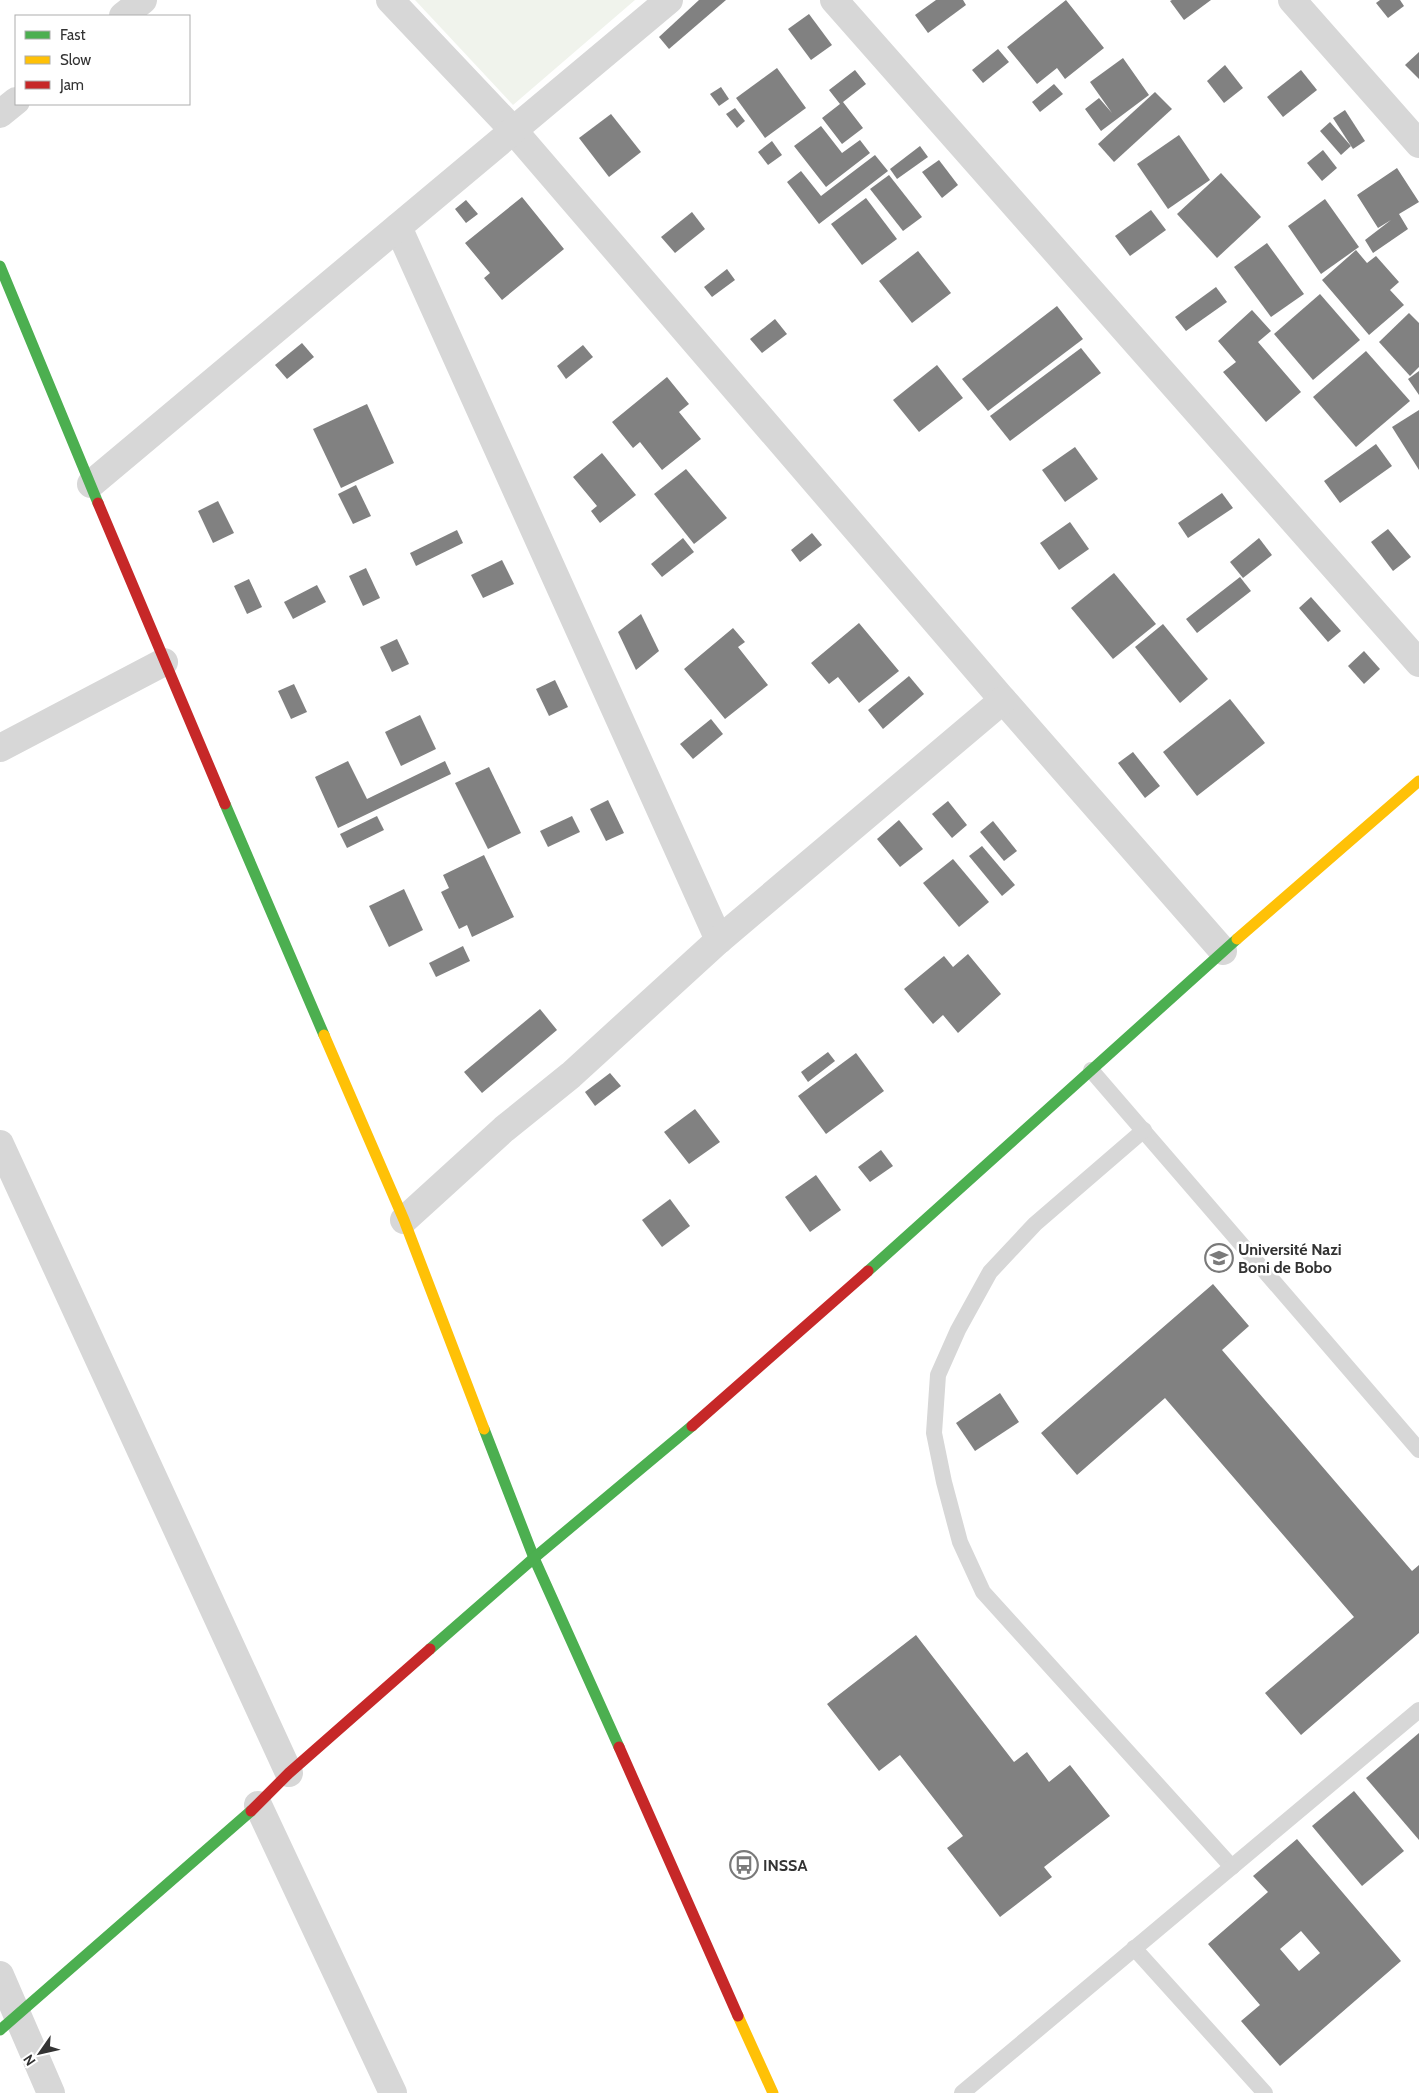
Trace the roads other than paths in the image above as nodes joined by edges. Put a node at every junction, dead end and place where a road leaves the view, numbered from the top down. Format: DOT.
graph roads {
  1 [pos="143,0"];
  2 [pos="390,0"];
  3 [pos="669,0"];
  4 [pos="834,0"];
  5 [pos="1292,0"];
  6 [pos="124,15"];
  7 [pos="15,102"];
  8 [pos="0,114"];
  9 [pos="514,131"];
  10 [pos="1419,144"];
  11 [pos="398,227"];
  12 [pos="0,266"];
  13 [pos="91,484"];
  14 [pos="164,662"];
  15 [pos="1419,663"];
  16 [pos="1003,700"];
  17 [pos="0,748"];
  18 [pos="1419,780"];
  19 [pos="719,940"];
  20 [pos="1222,951"];
  21 [pos="1091,1070"];
  22 [pos="1144,1130"];
  23 [pos="0,1144"];
  24 [pos="404,1220"];
  25 [pos="1419,1450"];
  26 [pos="534,1558"];
  27 [pos="1419,1710"];
  28 [pos="289,1773"];
  29 [pos="258,1805"];
  30 [pos="1232,1867"];
  31 [pos="1134,1948"];
  32 [pos="0,1975"];
  33 [pos="9,2022"];
  34 [pos="51,2093"];
  35 [pos="392,2093"];
  36 [pos="773,2093"];
  37 [pos="962,2093"];
  38 [pos="1265,2093"];
  1 -- 6 [label="street"];
  2 -- 9 [label="street"];
  3 -- 9 [label="street"];
  4 -- 15 [label="street"];
  5 -- 10 [label="street"];
  7 -- 8 [label="street"];
  9 -- 11 [label="street"];
  9 -- 16 [label="street"];
  11 -- 13 [label="street"];
  11 -- 19 [label="street"];
  12 -- 13 [label="street"];
  13 -- 14 [label="street"];
  14 -- 17 [label="street"];
  14 -- 24 [label="street"];
  16 -- 19 [label="street"];
  16 -- 20 [label="street"];
  18 -- 20 [label="street"];
  19 -- 24 [label="street"];
  20 -- 21 [label="street"];
  21 -- 22 [label="lane"];
  21 -- 26 [label="street"];
  22 -- 25 [label="lane"];
  22 -- 30 [label="lane"];
  23 -- 28 [label="street"];
  24 -- 26 [label="street"];
  26 -- 28 [label="street"];
  26 -- 36 [label="street"];
  27 -- 30 [label="lane"];
  28 -- 29 [label="street"];
  29 -- 33 [label="street"];
  29 -- 35 [label="street"];
  30 -- 31 [label="lane"];
  31 -- 37 [label="lane"];
  31 -- 38 [label="lane"];
  32 -- 33 [label="street"];
  33 -- 34 [label="street"];
}
